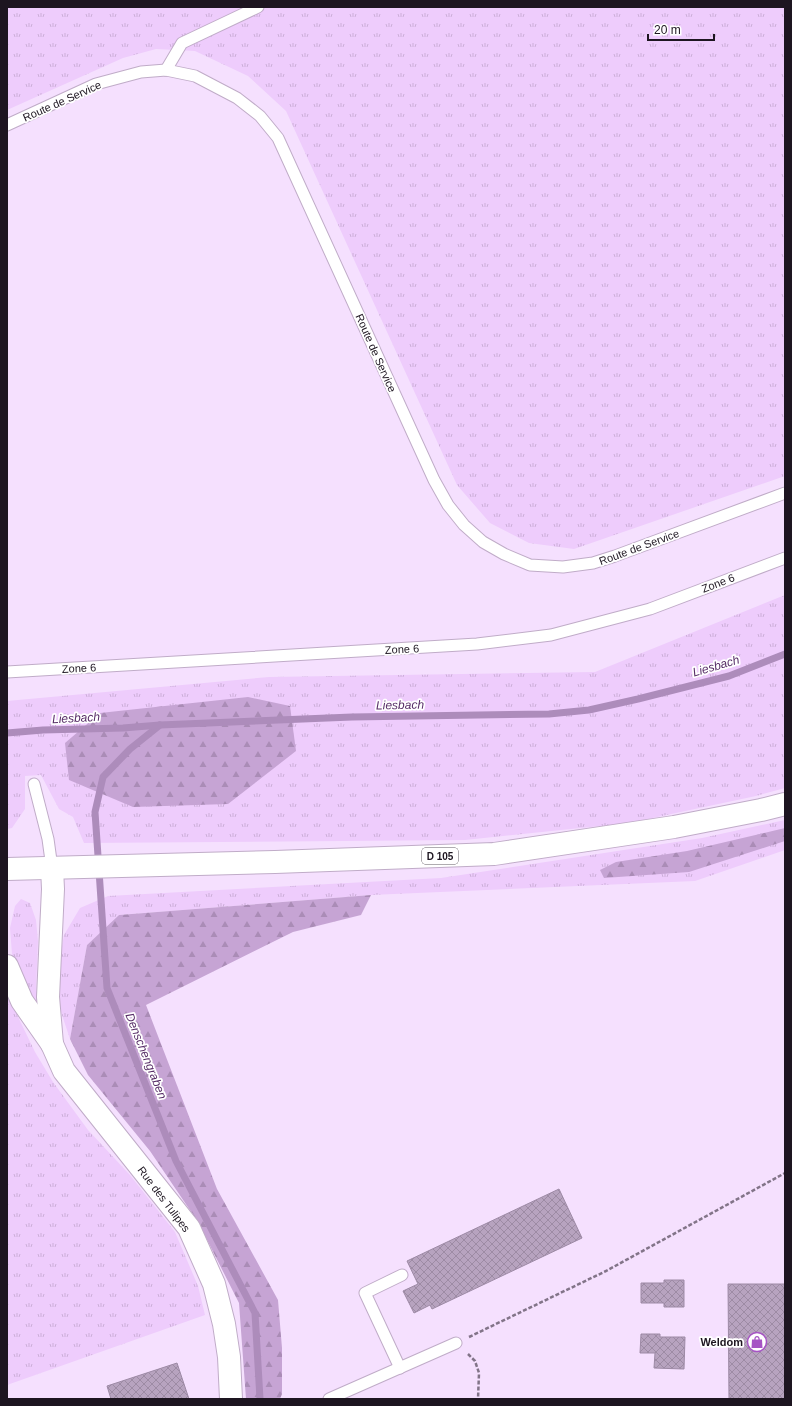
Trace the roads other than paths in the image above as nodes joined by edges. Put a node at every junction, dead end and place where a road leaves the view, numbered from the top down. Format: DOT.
graph roads {
  1 [pos="258,7"];
  2 [pos="166,70"];
  3 [pos="7,125"];
  4 [pos="785,493"];
  5 [pos="785,558"];
  6 [pos="7,672"];
  7 [pos="34,784"];
  8 [pos="785,804"];
  9 [pos="52,868"];
  10 [pos="7,869"];
  11 [pos="7,966"];
  12 [pos="52,1044"];
  13 [pos="402,1275"];
  14 [pos="456,1343"];
  15 [pos="400,1368"];
  16 [pos="231,1399"];
  17 [pos="329,1399"];
  1 -- 2 [label="lane"];
  2 -- 3 [label="lane, Route de Service"];
  2 -- 4 [label="lane, Route de Service"];
  5 -- 6 [label="lane, Zone 6"];
  7 -- 9 [label="lane"];
  8 -- 9 [label="main road, D 105"];
  9 -- 10 [label="main road, D 105"];
  9 -- 12 [label="main road, Rue des Tulipes"];
  11 -- 12 [label="main road, Rue des Tulipes"];
  12 -- 16 [label="main road, Rue des Tulipes"];
  13 -- 15 [label="lane"];
  14 -- 15 [label="lane"];
  15 -- 17 [label="lane"];
}
